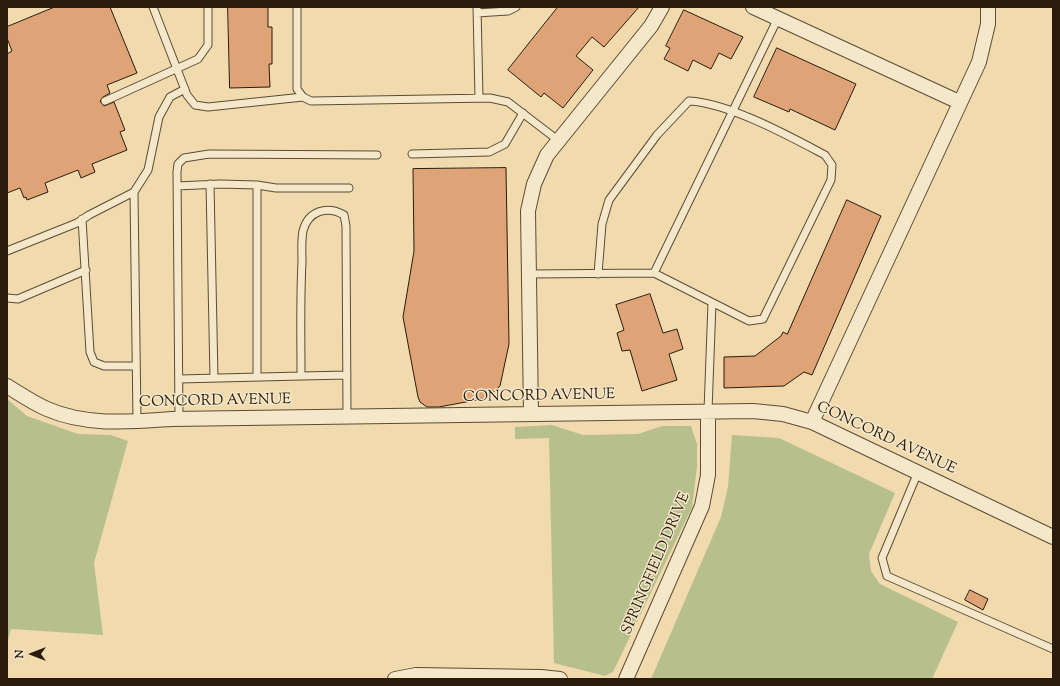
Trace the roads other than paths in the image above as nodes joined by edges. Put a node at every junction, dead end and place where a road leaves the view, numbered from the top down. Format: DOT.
graph roads {
  1 [pos="153,7"];
  2 [pos="208,7"];
  3 [pos="297,7"];
  4 [pos="516,7"];
  5 [pos="662,7"];
  6 [pos="988,7"];
  7 [pos="759,8"];
  8 [pos="477,10"];
  9 [pos="778,18"];
  10 [pos="178,68"];
  11 [pos="185,89"];
  12 [pos="303,97"];
  13 [pos="479,98"];
  14 [pos="105,101"];
  15 [pos="959,102"];
  16 [pos="733,111"];
  17 [pos="523,113"];
  18 [pos="559,141"];
  19 [pos="412,154"];
  20 [pos="377,155"];
  21 [pos="210,184"];
  22 [pos="257,185"];
  23 [pos="177,186"];
  24 [pos="349,188"];
  25 [pos="134,192"];
  26 [pos="82,219"];
  27 [pos="7,250"];
  28 [pos="86,270"];
  29 [pos="654,273"];
  30 [pos="529,274"];
  31 [pos="598,274"];
  32 [pos="7,298"];
  33 [pos="712,304"];
  34 [pos="135,366"];
  35 [pos="347,375"];
  36 [pos="301,376"];
  37 [pos="257,377"];
  38 [pos="214,378"];
  39 [pos="179,379"];
  40 [pos="7,386"];
  41 [pos="708,411"];
  42 [pos="531,414"];
  43 [pos="347,417"];
  44 [pos="179,419"];
  45 [pos="137,421"];
  46 [pos="812,422"];
  47 [pos="918,472"];
  48 [pos="1053,537"];
  49 [pos="1053,649"];
  50 [pos="395,679"];
  51 [pos="560,679"];
  52 [pos="626,679"];
  1 -- 10 [label="lane"];
  2 -- 10 [label="lane"];
  3 -- 12 [label="lane"];
  4 -- 8 [label="lane"];
  5 -- 18 [label="street"];
  6 -- 15 [label="street"];
  7 -- 9 [label="street"];
  8 -- 13 [label="lane"];
  9 -- 15 [label="street"];
  9 -- 16 [label="lane"];
  10 -- 11 [label="lane"];
  10 -- 14 [label="lane"];
  11 -- 12 [label="lane"];
  11 -- 25 [label="lane"];
  12 -- 13 [label="lane"];
  13 -- 17 [label="lane"];
  15 -- 46 [label="street"];
  16 -- 29 [label="lane"];
  16 -- 31 [label="lane"];
  16 -- 33 [label="lane"];
  17 -- 18 [label="lane"];
  17 -- 19 [label="lane"];
  18 -- 30 [label="street"];
  20 -- 23 [label="lane"];
  21 -- 22 [label="lane"];
  21 -- 23 [label="lane"];
  21 -- 38 [label="lane"];
  22 -- 24 [label="lane"];
  22 -- 37 [label="lane"];
  23 -- 39 [label="lane"];
  25 -- 26 [label="lane"];
  25 -- 34 [label="lane"];
  26 -- 27 [label="lane"];
  26 -- 28 [label="lane"];
  28 -- 32 [label="lane"];
  28 -- 34 [label="lane"];
  29 -- 31 [label="lane"];
  29 -- 33 [label="lane"];
  30 -- 31 [label="lane"];
  30 -- 42 [label="street"];
  33 -- 41 [label="lane"];
  34 -- 45 [label="lane"];
  35 -- 36 [label="lane"];
  35 -- 36 [label="lane"];
  35 -- 43 [label="lane"];
  36 -- 37 [label="lane"];
  37 -- 38 [label="lane"];
  38 -- 39 [label="lane"];
  39 -- 44 [label="lane"];
  40 -- 45 [label="street, CONCORD AVENUE"];
  41 -- 42 [label="street, CONCORD AVENUE"];
  41 -- 46 [label="street, CONCORD AVENUE"];
  41 -- 52 [label="street, SPRINGFIELD DRIVE"];
  42 -- 43 [label="street, CONCORD AVENUE"];
  43 -- 44 [label="street, CONCORD AVENUE"];
  44 -- 45 [label="street, CONCORD AVENUE"];
  46 -- 47 [label="street, CONCORD AVENUE"];
  47 -- 48 [label="street, CONCORD AVENUE"];
  47 -- 49 [label="lane"];
  50 -- 51 [label="street"];
}
